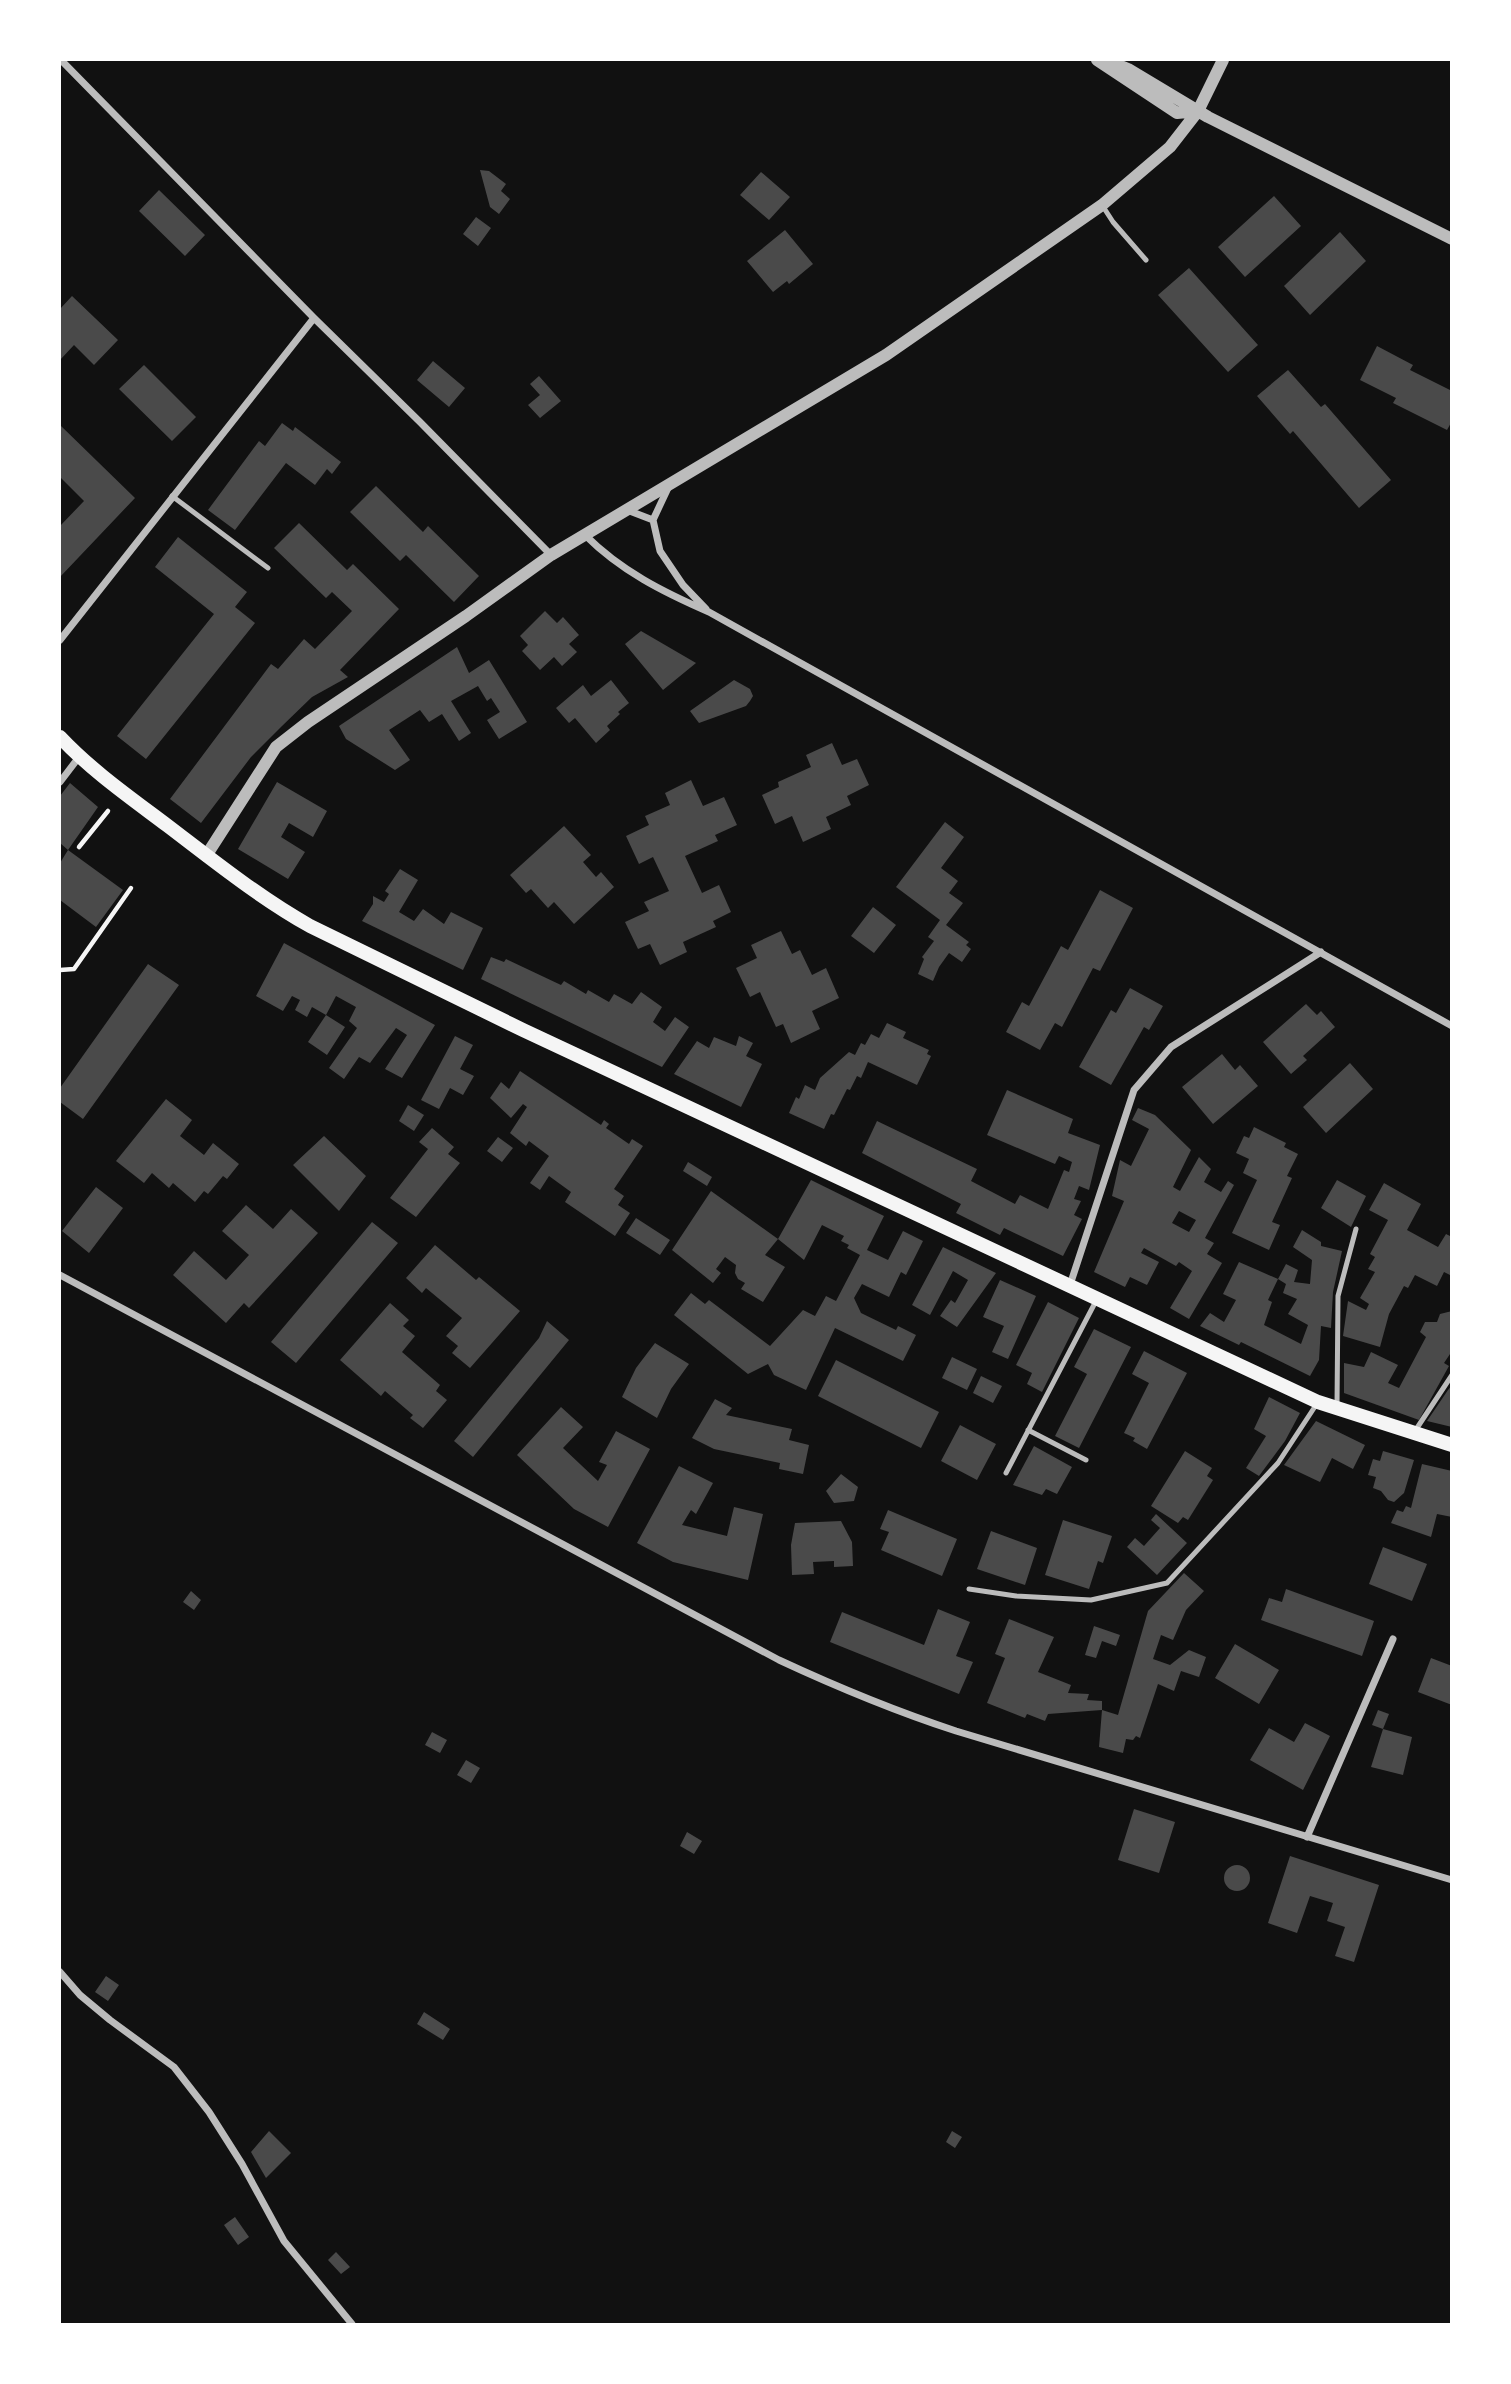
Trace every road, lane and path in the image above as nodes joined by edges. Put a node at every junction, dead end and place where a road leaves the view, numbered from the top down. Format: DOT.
graph roads {
  1 [pos="61,60"];
  2 [pos="1097,60"];
  3 [pos="1106,60"];
  4 [pos="1223,60"];
  5 [pos="1127,64"];
  6 [pos="1198,111"];
  7 [pos="1102,205"];
  8 [pos="1451,239"];
  9 [pos="1146,260"];
  10 [pos="314,318"];
  11 [pos="671,482"];
  12 [pos="172,496"];
  13 [pos="626,510"];
  14 [pos="653,520"];
  15 [pos="585,535"];
  16 [pos="551,555"];
  17 [pos="268,568"];
  18 [pos="709,612"];
  19 [pos="60,640"];
  20 [pos="60,737"];
  21 [pos="79,757"];
  22 [pos="60,782"];
  23 [pos="108,811"];
  24 [pos="79,847"];
  25 [pos="206,856"];
  26 [pos="131,888"];
  27 [pos="1321,952"];
  28 [pos="60,970"];
  29 [pos="1451,1026"];
  30 [pos="1356,1230"];
  31 [pos="60,1275"];
  32 [pos="1070,1286"];
  33 [pos="1097,1299"];
  34 [pos="1451,1375"];
  35 [pos="1318,1402"];
  36 [pos="1337,1408"];
  37 [pos="1028,1430"];
  38 [pos="1413,1434"];
  39 [pos="1451,1445"];
  40 [pos="1086,1460"];
  41 [pos="1006,1473"];
  42 [pos="970,1589"];
  43 [pos="1394,1639"];
  44 [pos="1307,1836"];
  45 [pos="1451,1880"];
  46 [pos="60,1972"];
  47 [pos="352,2325"];
  1 -- 10 [label="street"];
  2 -- 6 [label="street"];
  3 -- 5 [label="street"];
  4 -- 6 [label="street"];
  5 -- 6 [label="street"];
  6 -- 7 [label="street"];
  6 -- 8 [label="street"];
  7 -- 9 [label="lane"];
  7 -- 11 [label="street"];
  10 -- 12 [label="street"];
  10 -- 16 [label="street"];
  11 -- 13 [label="street"];
  11 -- 14 [label="street"];
  12 -- 17 [label="lane"];
  12 -- 19 [label="street"];
  13 -- 14 [label="street"];
  13 -- 15 [label="street"];
  14 -- 18 [label="street"];
  15 -- 16 [label="street"];
  15 -- 18 [label="street"];
  16 -- 25 [label="street"];
  18 -- 27 [label="street"];
  20 -- 21 [label="main road"];
  21 -- 22 [label="street"];
  21 -- 25 [label="main road"];
  23 -- 24 [label="path"];
  25 -- 32 [label="main road"];
  26 -- 28 [label="path"];
  27 -- 29 [label="street"];
  27 -- 32 [label="street"];
  30 -- 36 [label="lane"];
  31 -- 44 [label="street"];
  32 -- 33 [label="main road"];
  33 -- 35 [label="main road"];
  33 -- 37 [label="lane"];
  34 -- 38 [label="lane"];
  35 -- 36 [label="main road"];
  35 -- 42 [label="lane"];
  36 -- 38 [label="main road"];
  37 -- 40 [label="lane"];
  37 -- 41 [label="lane"];
  38 -- 39 [label="main road"];
  43 -- 44 [label="street"];
  44 -- 45 [label="street"];
  46 -- 47 [label="street"];
}
